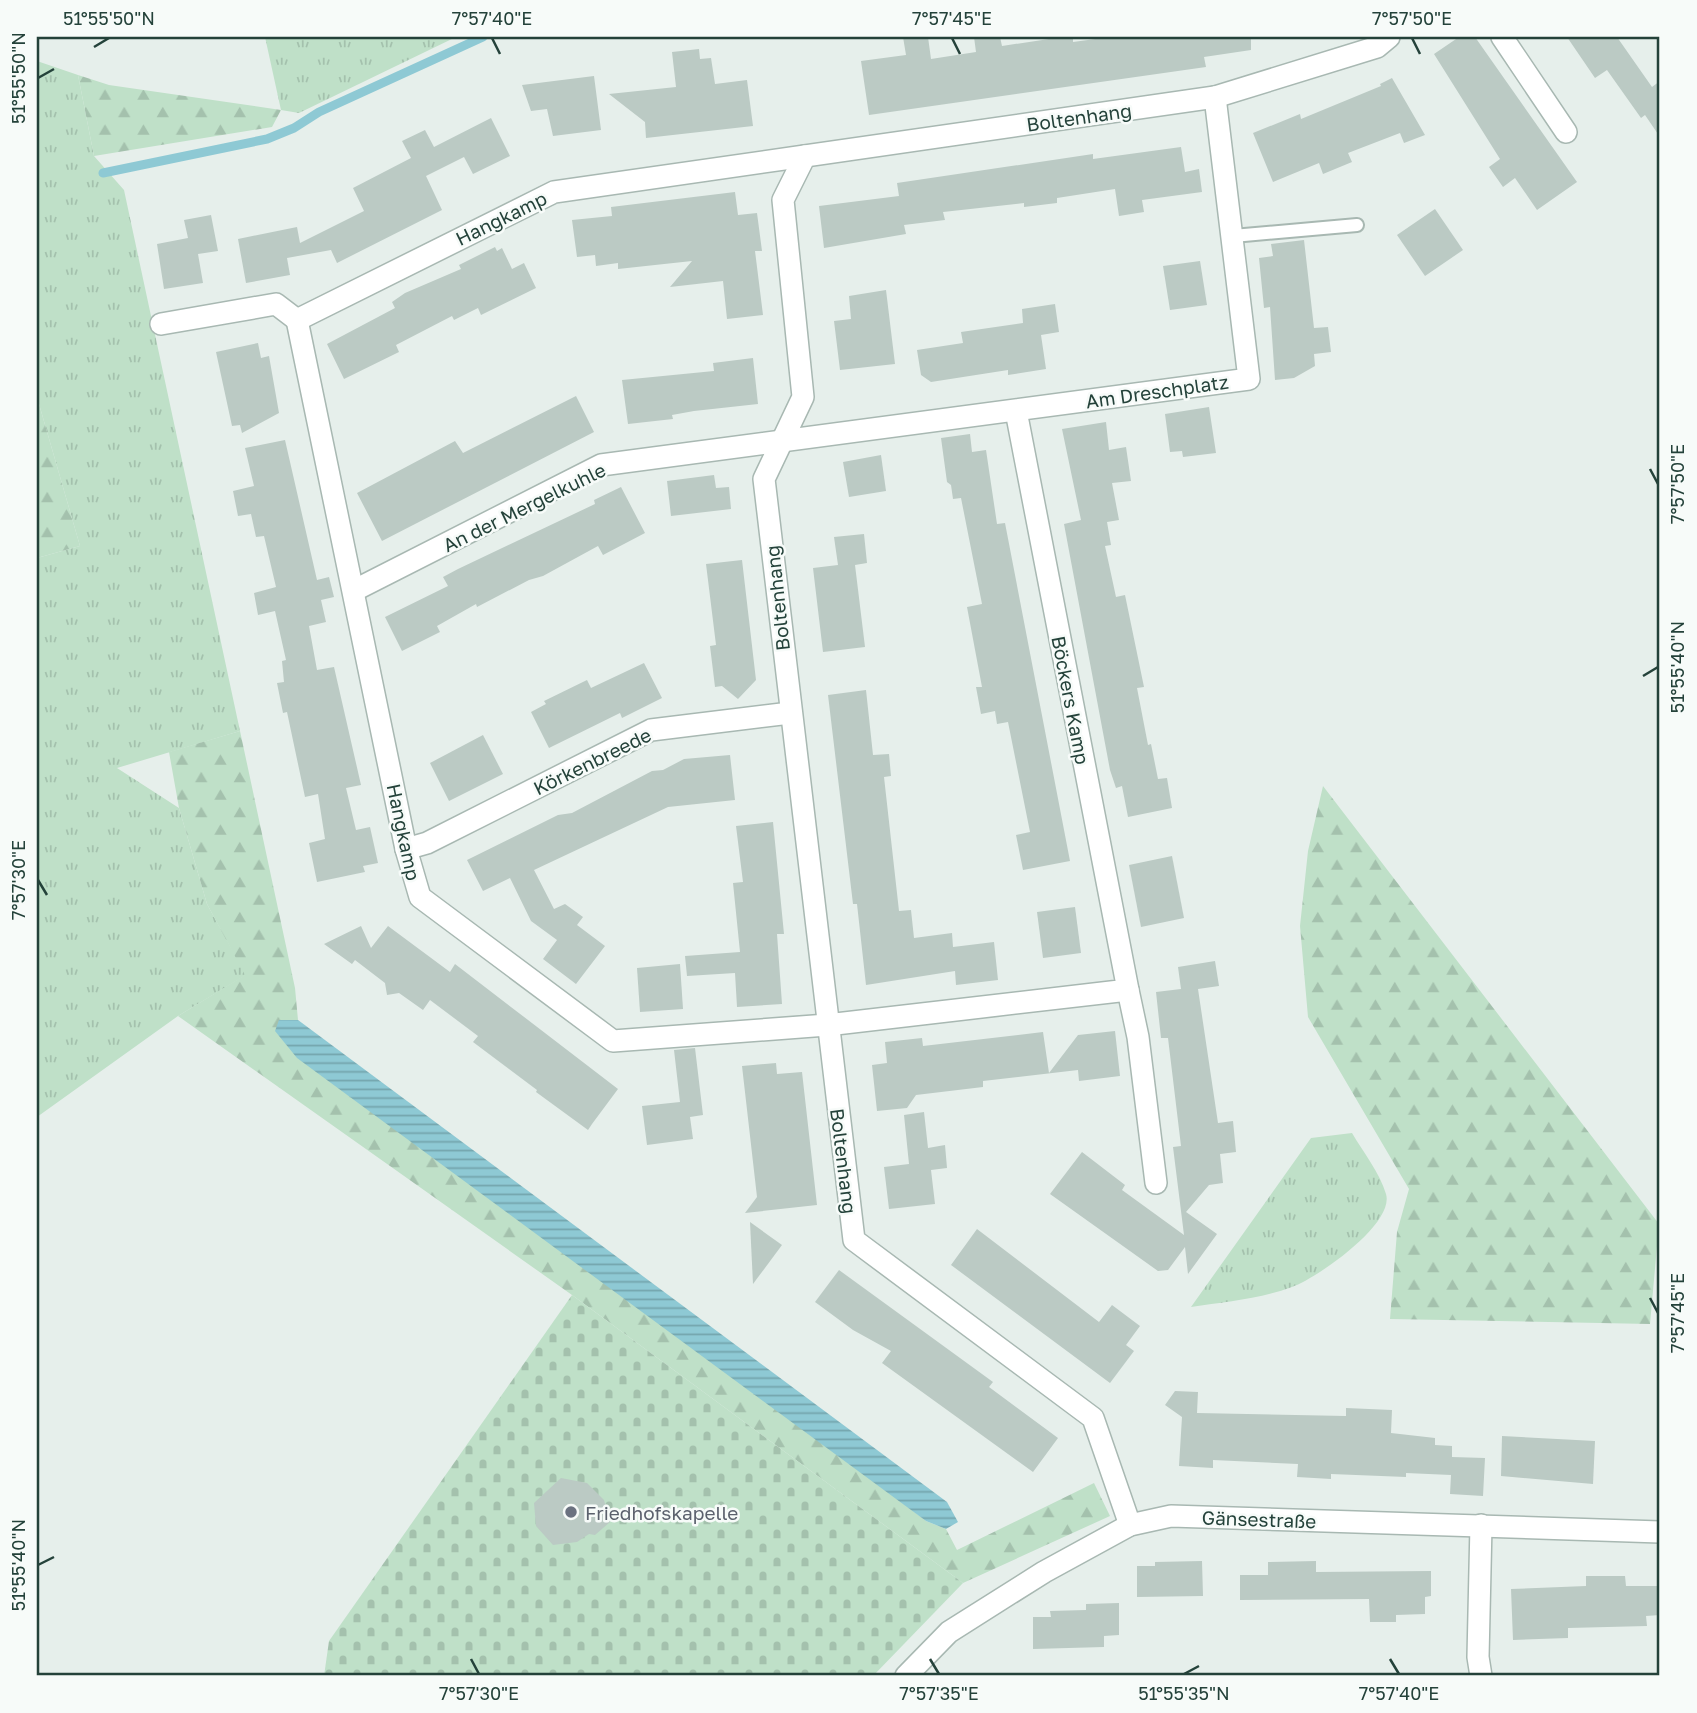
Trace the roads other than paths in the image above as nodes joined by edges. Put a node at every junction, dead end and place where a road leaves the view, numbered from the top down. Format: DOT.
graph roads {
  1 [pos="1390,37"];
  2 [pos="1502,37"];
  3 [pos="1215,97"];
  4 [pos="1566,132"];
  5 [pos="805,156"];
  6 [pos="1357,225"];
  7 [pos="1233,236"];
  8 [pos="297,320"];
  9 [pos="161,324"];
  10 [pos="1016,411"];
  11 [pos="785,440"];
  12 [pos="355,590"];
  13 [pos="790,713"];
  14 [pos="406,849"];
  15 [pos="1128,989"];
  16 [pos="827,1025"];
  17 [pos="1156,1183"];
  18 [pos="1130,1525"];
  19 [pos="1481,1525"];
  20 [pos="1660,1532"];
  21 [pos="906,1676"];
  22 [pos="1481,1676"];
  1 -- 3 [label="street, Boltenhang"];
  2 -- 4 [label="street"];
  3 -- 5 [label="street, Boltenhang"];
  3 -- 7 [label="street, Am Dreschplatz"];
  5 -- 8 [label="street, Hangkamp"];
  5 -- 11 [label="street, Boltenhang"];
  6 -- 7 [label="lane"];
  7 -- 10 [label="street, Am Dreschplatz"];
  8 -- 9 [label="street"];
  8 -- 12 [label="street, Hangkamp"];
  10 -- 11 [label="street, Am Dreschplatz"];
  10 -- 15 [label="street, Böckers Kamp"];
  11 -- 12 [label="street, An der Mergelkuhle"];
  11 -- 13 [label="street, Boltenhang"];
  12 -- 14 [label="street, Hangkamp"];
  13 -- 14 [label="street, Körkenbreede"];
  13 -- 16 [label="street, Boltenhang"];
  14 -- 16 [label="street, Hangkamp"];
  15 -- 16 [label="street"];
  15 -- 17 [label="street, Böckers Kamp"];
  16 -- 18 [label="street, Boltenhang"];
  18 -- 19 [label="street, Gänsestraße"];
  18 -- 21 [label="street, Gänsestraße"];
  19 -- 20 [label="street, Gänsestraße"];
  19 -- 22 [label="street"];
}
